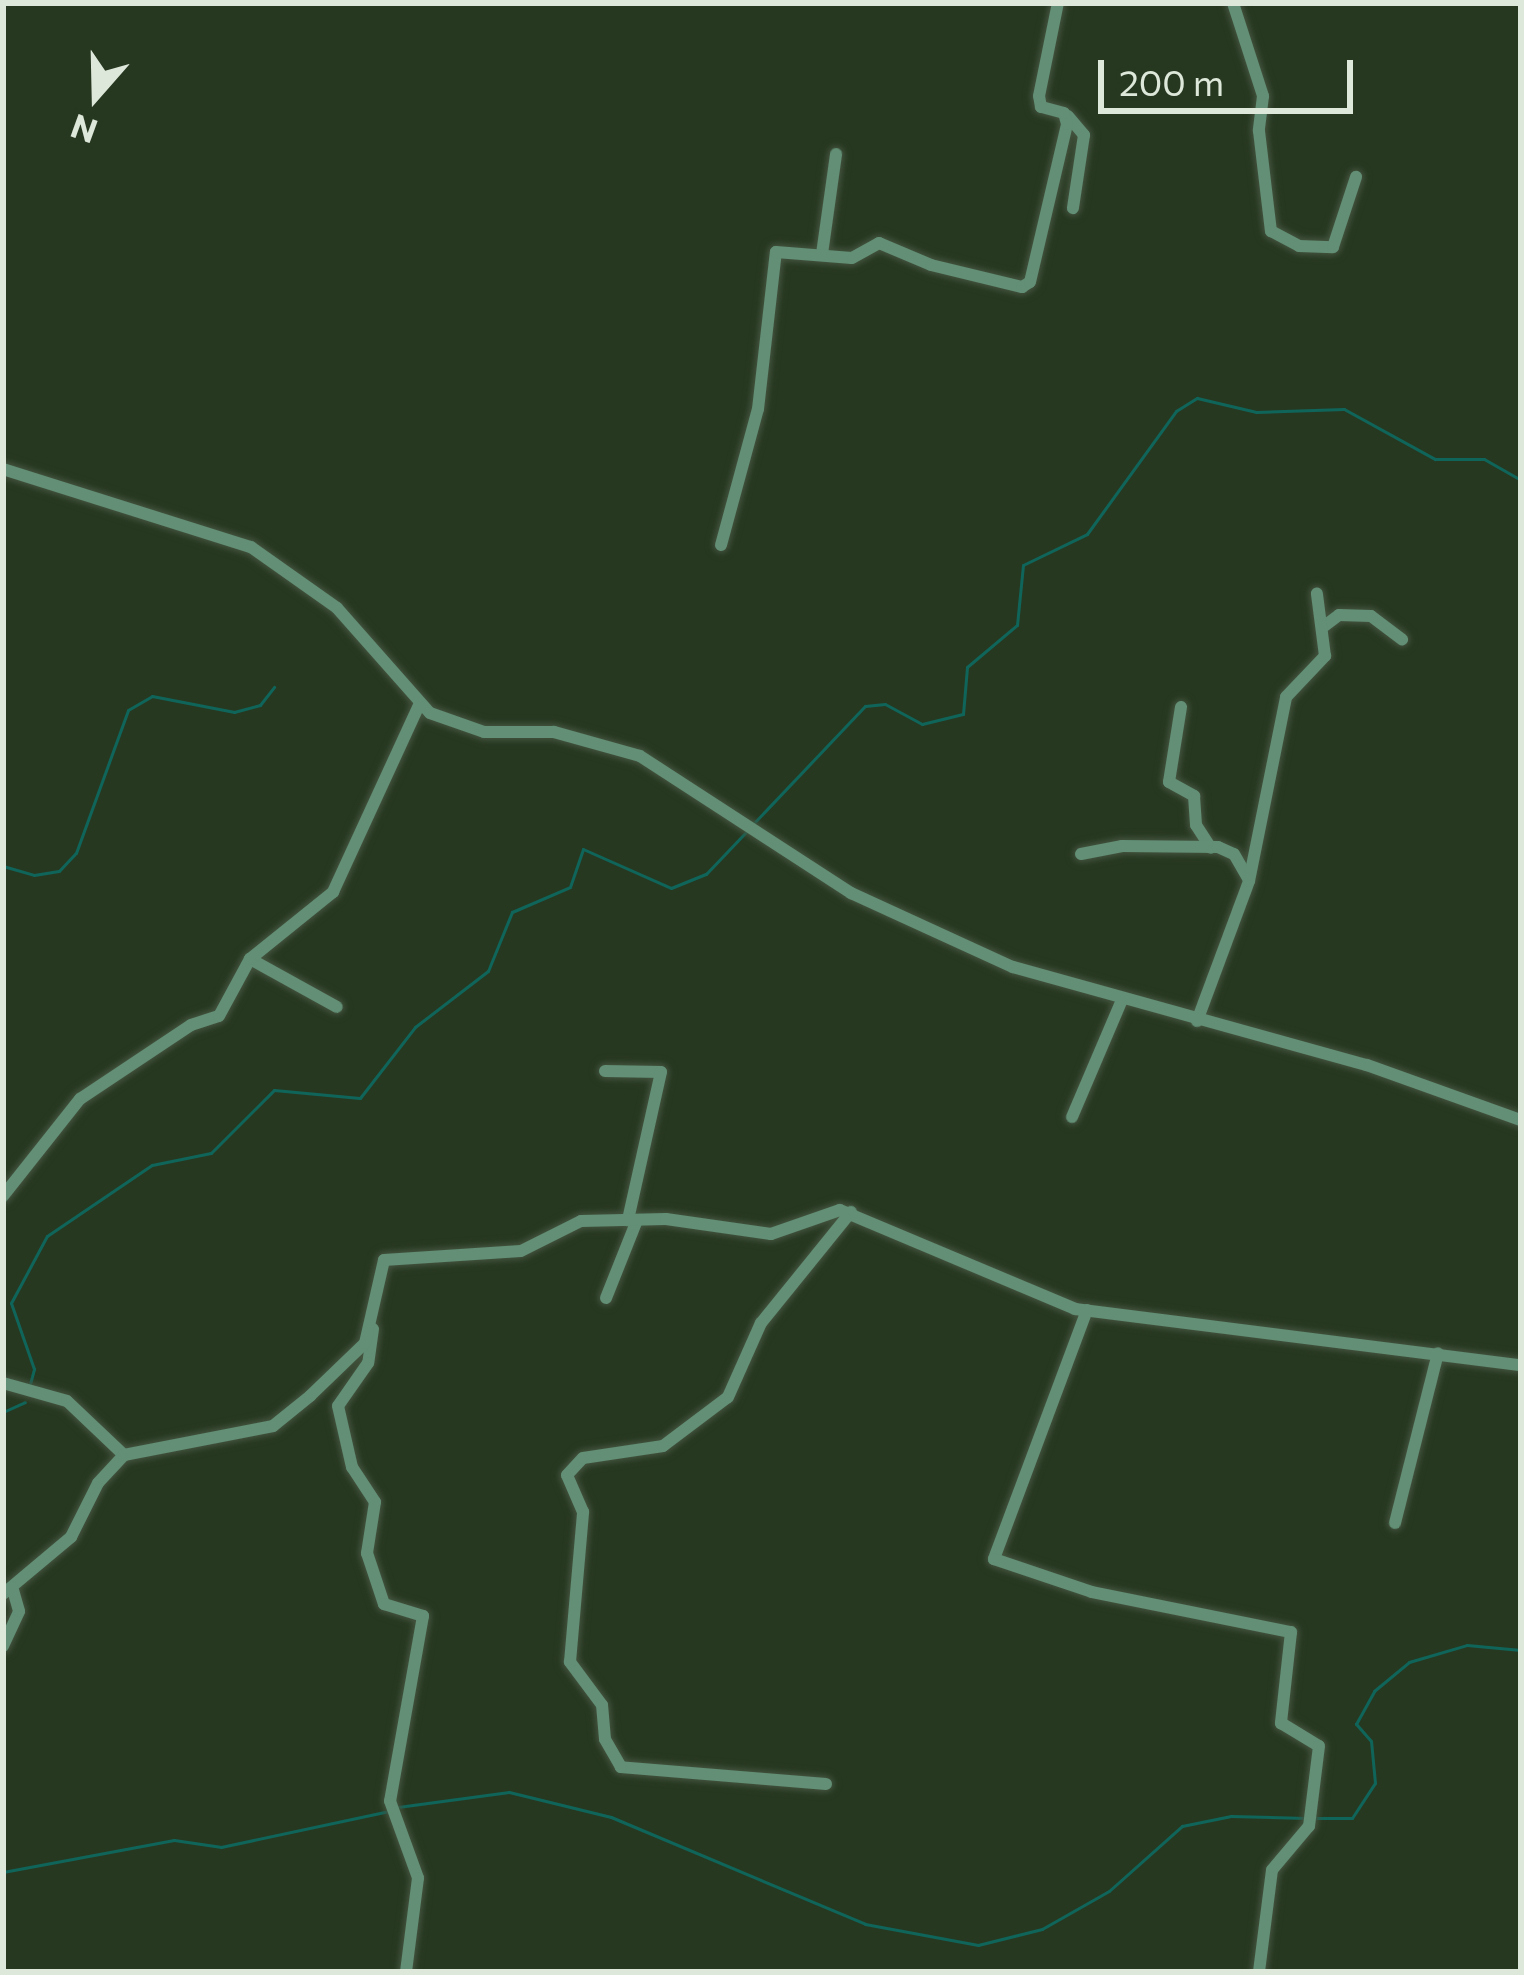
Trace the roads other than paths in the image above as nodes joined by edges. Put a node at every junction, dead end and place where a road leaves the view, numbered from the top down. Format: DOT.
graph roads {
  1 [pos="1058,3"];
  2 [pos="1233,3"];
  3 [pos="1068,116"];
  4 [pos="836,154"];
  5 [pos="1356,177"];
  6 [pos="1073,208"];
  7 [pos="822,254"];
  8 [pos="3,469"];
  9 [pos="721,545"];
  10 [pos="1317,594"];
  11 [pos="1323,627"];
  12 [pos="1402,639"];
  13 [pos="419,705"];
  14 [pos="1180,707"];
  15 [pos="1211,848"];
  16 [pos="1081,854"];
  17 [pos="1249,880"];
  18 [pos="250,959"];
  19 [pos="1121,1002"];
  20 [pos="337,1007"];
  21 [pos="1197,1021"];
  22 [pos="605,1071"];
  23 [pos="1072,1117"];
  24 [pos="1521,1120"];
  25 [pos="3,1196"];
  26 [pos="851,1212"];
  27 [pos="633,1220"];
  28 [pos="606,1298"];
  29 [pos="374,1310"];
  30 [pos="1087,1310"];
  31 [pos="1438,1353"];
  32 [pos="1521,1365"];
  33 [pos="3,1383"];
  34 [pos="124,1455"];
  35 [pos="1395,1523"];
  36 [pos="8,1590"];
  37 [pos="3,1646"];
  38 [pos="826,1784"];
  39 [pos="406,1972"];
  40 [pos="1259,1972"];
  1 -- 3 [label="street"];
  2 -- 5 [label="street"];
  3 -- 6 [label="street"];
  3 -- 7 [label="street"];
  4 -- 7 [label="street"];
  7 -- 9 [label="street"];
  8 -- 13 [label="street"];
  10 -- 11 [label="street"];
  11 -- 12 [label="street"];
  11 -- 17 [label="street"];
  13 -- 18 [label="street"];
  13 -- 19 [label="street"];
  14 -- 15 [label="street"];
  15 -- 16 [label="street"];
  15 -- 17 [label="street"];
  17 -- 21 [label="street"];
  18 -- 20 [label="street"];
  18 -- 25 [label="street"];
  19 -- 21 [label="street"];
  19 -- 23 [label="street"];
  21 -- 24 [label="street"];
  22 -- 27 [label="street"];
  26 -- 27 [label="street"];
  26 -- 30 [label="street"];
  26 -- 38 [label="street"];
  27 -- 28 [label="street"];
  27 -- 29 [label="street"];
  29 -- 34 [label="street"];
  29 -- 39 [label="street"];
  30 -- 31 [label="street"];
  30 -- 40 [label="street"];
  31 -- 32 [label="street"];
  31 -- 35 [label="street"];
  33 -- 34 [label="street"];
  34 -- 36 [label="street"];
  36 -- 37 [label="street"];
}
